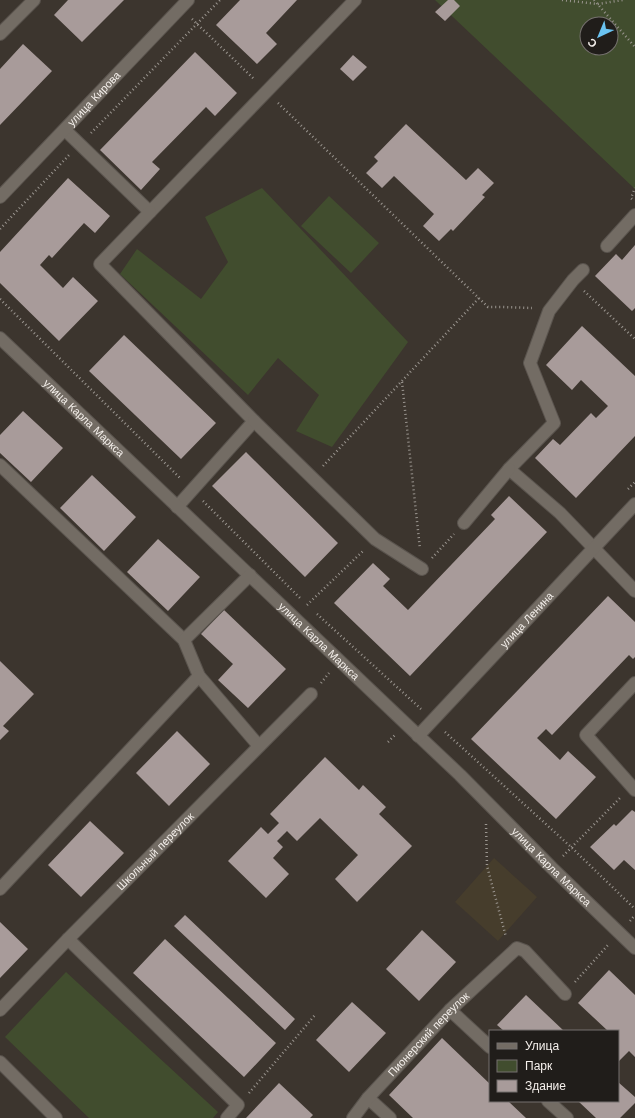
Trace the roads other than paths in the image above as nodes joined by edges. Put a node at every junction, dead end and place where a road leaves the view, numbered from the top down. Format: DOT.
graph roads {
  1 [pos="34,0"];
  2 [pos="355,0"];
  3 [pos="184,4"];
  4 [pos="0,34"];
  5 [pos="65,130"];
  6 [pos="0,197"];
  7 [pos="150,212"];
  8 [pos="635,215"];
  9 [pos="607,246"];
  10 [pos="583,270"];
  11 [pos="0,338"];
  12 [pos="254,421"];
  13 [pos="0,465"];
  14 [pos="509,469"];
  15 [pos="635,504"];
  16 [pos="177,507"];
  17 [pos="464,523"];
  18 [pos="593,548"];
  19 [pos="422,569"];
  20 [pos="250,575"];
  21 [pos="635,591"];
  22 [pos="184,640"];
  23 [pos="199,676"];
  24 [pos="635,684"];
  25 [pos="311,694"];
  26 [pos="418,736"];
  27 [pos="260,746"];
  28 [pos="633,788"];
  29 [pos="0,889"];
  30 [pos="68,939"];
  31 [pos="635,948"];
  32 [pos="565,994"];
  33 [pos="0,1010"];
  34 [pos="450,1010"];
  35 [pos="489,1046"];
  36 [pos="0,1062"];
  37 [pos="368,1098"];
  38 [pos="549,1102"];
  39 [pos="56,1118"];
  40 [pos="227,1118"];
  41 [pos="353,1118"];
  42 [pos="390,1118"];
  43 [pos="567,1118"];
  1 -- 4 [label="street"];
  2 -- 7 [label="street"];
  3 -- 5 [label="street, улица Кирова"];
  5 -- 6 [label="street, улица Кирова"];
  5 -- 7 [label="street"];
  7 -- 12 [label="street"];
  8 -- 9 [label="street"];
  10 -- 14 [label="street"];
  11 -- 16 [label="street, улица Карла Маркса"];
  12 -- 16 [label="street"];
  12 -- 19 [label="street"];
  13 -- 22 [label="street"];
  14 -- 17 [label="street"];
  14 -- 18 [label="street"];
  15 -- 18 [label="street, улица Ленина"];
  16 -- 20 [label="street, улица Карла Маркса"];
  18 -- 21 [label="street"];
  18 -- 26 [label="street, улица Ленина"];
  20 -- 22 [label="street"];
  20 -- 26 [label="street, улица Карла Маркса"];
  22 -- 23 [label="street"];
  23 -- 27 [label="street"];
  23 -- 29 [label="street"];
  24 -- 28 [label="street"];
  25 -- 27 [label="street, Школьный переулок"];
  26 -- 31 [label="street, улица Карла Маркса"];
  27 -- 30 [label="street, Школьный переулок"];
  30 -- 33 [label="street, Школьный переулок"];
  30 -- 40 [label="street"];
  32 -- 34 [label="street, Пионерский переулок"];
  34 -- 35 [label="street"];
  34 -- 37 [label="street, Пионерский переулок"];
  36 -- 39 [label="street"];
  37 -- 41 [label="street, Пионерский переулок"];
  37 -- 42 [label="street"];
  38 -- 43 [label="street"];
}
